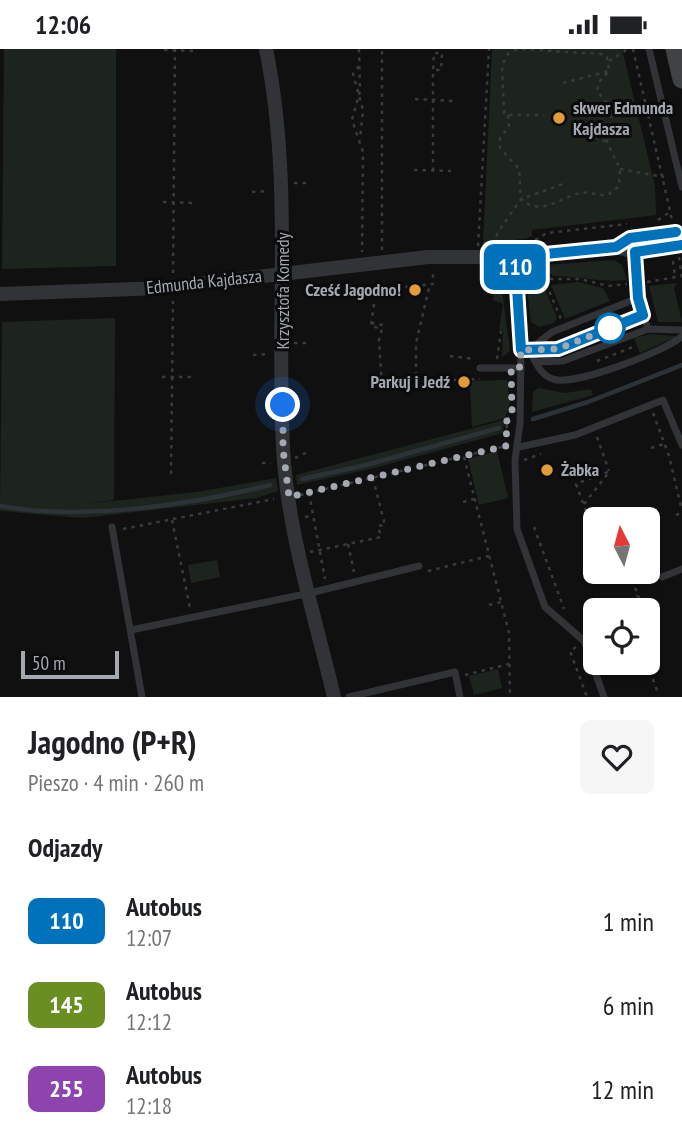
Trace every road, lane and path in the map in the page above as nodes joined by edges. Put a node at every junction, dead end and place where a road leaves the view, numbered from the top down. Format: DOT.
graph roads {
  1 [pos="266,49"];
  2 [pos="359,49"];
  3 [pos="382,49"];
  4 [pos="489,49"];
  5 [pos="504,49"];
  6 [pos="519,49"];
  7 [pos="631,49"];
  8 [pos="649,49"];
  9 [pos="675,49"];
  10 [pos="164,50"];
  11 [pos="175,50"];
  12 [pos="195,51"];
  13 [pos="508,54"];
  14 [pos="609,61"];
  15 [pos="433,70"];
  16 [pos="609,71"];
  17 [pos="682,79"];
  18 [pos="563,83"];
  19 [pos="359,97"];
  20 [pos="415,99"];
  21 [pos="433,100"];
  22 [pos="454,101"];
  23 [pos="508,115"];
  24 [pos="544,115"];
  25 [pos="579,130"];
  26 [pos="359,140"];
  27 [pos="607,142"];
  28 [pos="620,169"];
  29 [pos="414,170"];
  30 [pos="433,171"];
  31 [pos="451,171"];
  32 [pos="664,177"];
  33 [pos="566,183"];
  34 [pos="682,187"];
  35 [pos="521,199"];
  36 [pos="163,202"];
  37 [pos="174,202"];
  38 [pos="194,203"];
  39 [pos="654,221"];
  40 [pos="632,223"];
  41 [pos="547,233"];
  42 [pos="682,234"];
  43 [pos="537,240"];
  44 [pos="493,244"];
  45 [pos="616,247"];
  46 [pos="478,249"];
  47 [pos="382,250"];
  48 [pos="677,251"];
  49 [pos="635,252"];
  50 [pos="362,253"];
  51 [pos="540,255"];
  52 [pos="515,257"];
  53 [pos="487,268"];
  54 [pos="433,269"];
  55 [pos="283,273"];
  56 [pos="682,276"];
  57 [pos="675,277"];
  58 [pos="503,278"];
  59 [pos="544,279"];
  60 [pos="524,281"];
  61 [pos="637,283"];
  62 [pos="430,284"];
  63 [pos="608,286"];
  64 [pos="173,287"];
  65 [pos="489,287"];
  66 [pos="506,287"];
  67 [pos="397,288"];
  68 [pos="0,294"];
  69 [pos="611,294"];
  70 [pos="638,298"];
  71 [pos="163,299"];
  72 [pos="374,304"];
  73 [pos="643,315"];
  74 [pos="562,323"];
  75 [pos="648,329"];
  76 [pos="682,330"];
  77 [pos="501,331"];
  78 [pos="682,336"];
  79 [pos="283,343"];
  80 [pos="312,343"];
  81 [pos="633,347"];
  82 [pos="525,350"];
  83 [pos="497,360"];
  84 [pos="536,362"];
  85 [pos="591,364"];
  86 [pos="520,367"];
  87 [pos="480,369"];
  88 [pos="162,377"];
  89 [pos="172,377"];
  90 [pos="193,377"];
  91 [pos="416,384"];
  92 [pos="382,388"];
  93 [pos="650,405"];
  94 [pos="512,410"];
  95 [pos="598,440"];
  96 [pos="541,444"];
  97 [pos="664,444"];
  98 [pos="682,445"];
  99 [pos="519,447"];
  100 [pos="651,448"];
  101 [pos="308,452"];
  102 [pos="464,457"];
  103 [pos="292,458"];
  104 [pos="610,471"];
  105 [pos="171,474"];
  106 [pos="373,479"];
  107 [pos="516,486"];
  108 [pos="286,497"];
  109 [pos="474,499"];
  110 [pos="463,502"];
  111 [pos="584,504"];
  112 [pos="585,507"];
  113 [pos="682,512"];
  114 [pos="676,515"];
  115 [pos="172,520"];
  116 [pos="534,527"];
  117 [pos="112,529"];
  118 [pos="348,544"];
  119 [pos="300,554"];
  120 [pos="322,563"];
  121 [pos="311,566"];
  122 [pos="419,566"];
  123 [pos="682,569"];
  124 [pos="662,577"];
  125 [pos="356,582"];
  126 [pos="634,585"];
  127 [pos="310,593"];
  128 [pos="638,595"];
  129 [pos="636,598"];
  130 [pos="639,598"];
  131 [pos="501,602"];
  132 [pos="489,605"];
  133 [pos="566,615"];
  134 [pos="192,618"];
  135 [pos="131,630"];
  136 [pos="583,640"];
  137 [pos="583,642"];
  138 [pos="509,664"];
  139 [pos="596,675"];
  140 [pos="651,675"];
  141 [pos="456,678"];
  142 [pos="658,693"];
  143 [pos="142,697"];
  144 [pos="334,697"];
  145 [pos="349,697"];
  146 [pos="460,697"];
  147 [pos="510,697"];
  148 [pos="587,697"];
  149 [pos="604,697"];
  1 -- 55 [label="street, Krzysztofa Komedy"];
  2 -- 19 [label="path"];
  3 -- 47 [label="path"];
  4 -- 46 [label="path"];
  5 -- 13 [label="path"];
  6 -- 13 [label="path"];
  6 -- 14 [label="path"];
  7 -- 14 [label="path"];
  7 -- 32 [label="path"];
  8 -- 34 [label="lane"];
  9 -- 17 [label="main road"];
  10 -- 11 [label="path"];
  11 -- 12 [label="path"];
  11 -- 37 [label="path"];
  13 -- 23 [label="path"];
  14 -- 16 [label="path"];
  15 -- 15 [label="path"];
  15 -- 21 [label="path"];
  16 -- 18 [label="path"];
  16 -- 27 [label="path"];
  19 -- 26 [label="path"];
  19 -- 26 [label="path"];
  20 -- 21 [label="path"];
  21 -- 22 [label="path"];
  21 -- 30 [label="path"];
  23 -- 24 [label="path"];
  23 -- 35 [label="path"];
  25 -- 27 [label="path"];
  26 -- 50 [label="path"];
  27 -- 28 [label="path"];
  28 -- 32 [label="path"];
  28 -- 35 [label="path"];
  29 -- 30 [label="path"];
  30 -- 31 [label="path"];
  32 -- 39 [label="path"];
  33 -- 35 [label="path"];
  35 -- 44 [label="path"];
  36 -- 37 [label="path"];
  37 -- 38 [label="path"];
  37 -- 64 [label="path"];
  40 -- 41 [label="path"];
  42 -- 45 [label="street, Edmunda Kajdasza"];
  43 -- 51 [label="path"];
  45 -- 49 [label="street, Edmunda Kajdasza"];
  45 -- 51 [label="street, Edmunda Kajdasza"];
  48 -- 49 [label="street, Edmunda Kajdasza"];
  48 -- 56 [label="path"];
  48 -- 57 [label="path"];
  49 -- 61 [label="lane"];
  51 -- 52 [label="street, Edmunda Kajdasza"];
  51 -- 59 [label="path"];
  52 -- 55 [label="street, Edmunda Kajdasza"];
  52 -- 82 [label="lane"];
  53 -- 58 [label="path"];
  54 -- 62 [label="path"];
  55 -- 64 [label="street, Edmunda Kajdasza"];
  55 -- 79 [label="street, Krzysztofa Komedy"];
  56 -- 57 [label="path"];
  57 -- 61 [label="path"];
  58 -- 65 [label="path"];
  58 -- 66 [label="path"];
  59 -- 60 [label="path"];
  59 -- 63 [label="path"];
  59 -- 74 [label="path"];
  61 -- 63 [label="path"];
  61 -- 70 [label="lane"];
  62 -- 67 [label="path"];
  62 -- 91 [label="path"];
  63 -- 69 [label="path"];
  64 -- 68 [label="street, Edmunda Kajdasza"];
  70 -- 73 [label="lane"];
  70 -- 82 [label="lane"];
  71 -- 89 [label="path"];
  72 -- 92 [label="path"];
  73 -- 75 [label="lane"];
  73 -- 82 [label="lane"];
  75 -- 76 [label="lane"];
  75 -- 84 [label="lane"];
  77 -- 83 [label="path"];
  78 -- 84 [label="lane"];
  79 -- 80 [label="path"];
  79 -- 108 [label="street, Krzysztofa Komedy"];
  81 -- 85 [label="path"];
  82 -- 84 [label="lane"];
  82 -- 86 [label="lane"];
  86 -- 87 [label="lane"];
  86 -- 99 [label="lane"];
  88 -- 89 [label="path"];
  89 -- 90 [label="path"];
  89 -- 105 [label="path"];
  93 -- 96 [label="lane"];
  93 -- 97 [label="path"];
  93 -- 98 [label="lane"];
  94 -- 102 [label="path"];
  95 -- 104 [label="path"];
  96 -- 99 [label="lane"];
  96 -- 107 [label="path"];
  97 -- 100 [label="path"];
  97 -- 113 [label="path"];
  99 -- 107 [label="lane"];
  101 -- 103 [label="path"];
  102 -- 106 [label="path"];
  102 -- 109 [label="path"];
  104 -- 111 [label="path"];
  104 -- 111 [label="path"];
  106 -- 108 [label="path"];
  106 -- 118 [label="path"];
  107 -- 136 [label="lane"];
  108 -- 115 [label="path"];
  108 -- 119 [label="street, Krzysztofa Komedy"];
  109 -- 110 [label="path"];
  109 -- 131 [label="path"];
  111 -- 112 [label="path"];
  113 -- 114 [label="path"];
  115 -- 117 [label="path"];
  115 -- 134 [label="path"];
  116 -- 133 [label="path"];
  117 -- 135 [label="lane"];
  118 -- 119 [label="path"];
  118 -- 125 [label="path"];
  119 -- 127 [label="street, Krzysztofa Komedy"];
  120 -- 121 [label="path"];
  122 -- 125 [label="lane"];
  123 -- 124 [label="lane"];
  125 -- 127 [label="lane"];
  126 -- 128 [label="path"];
  127 -- 134 [label="lane"];
  127 -- 144 [label="street, Krzysztofa Komedy"];
  128 -- 129 [label="path"];
  128 -- 130 [label="path"];
  131 -- 132 [label="path"];
  131 -- 138 [label="path"];
  134 -- 135 [label="lane"];
  135 -- 143 [label="lane"];
  137 -- 148 [label="path"];
  138 -- 141 [label="path"];
  138 -- 147 [label="path"];
  139 -- 149 [label="lane"];
  140 -- 142 [label="path"];
  141 -- 145 [label="lane"];
  141 -- 146 [label="lane"];
}
